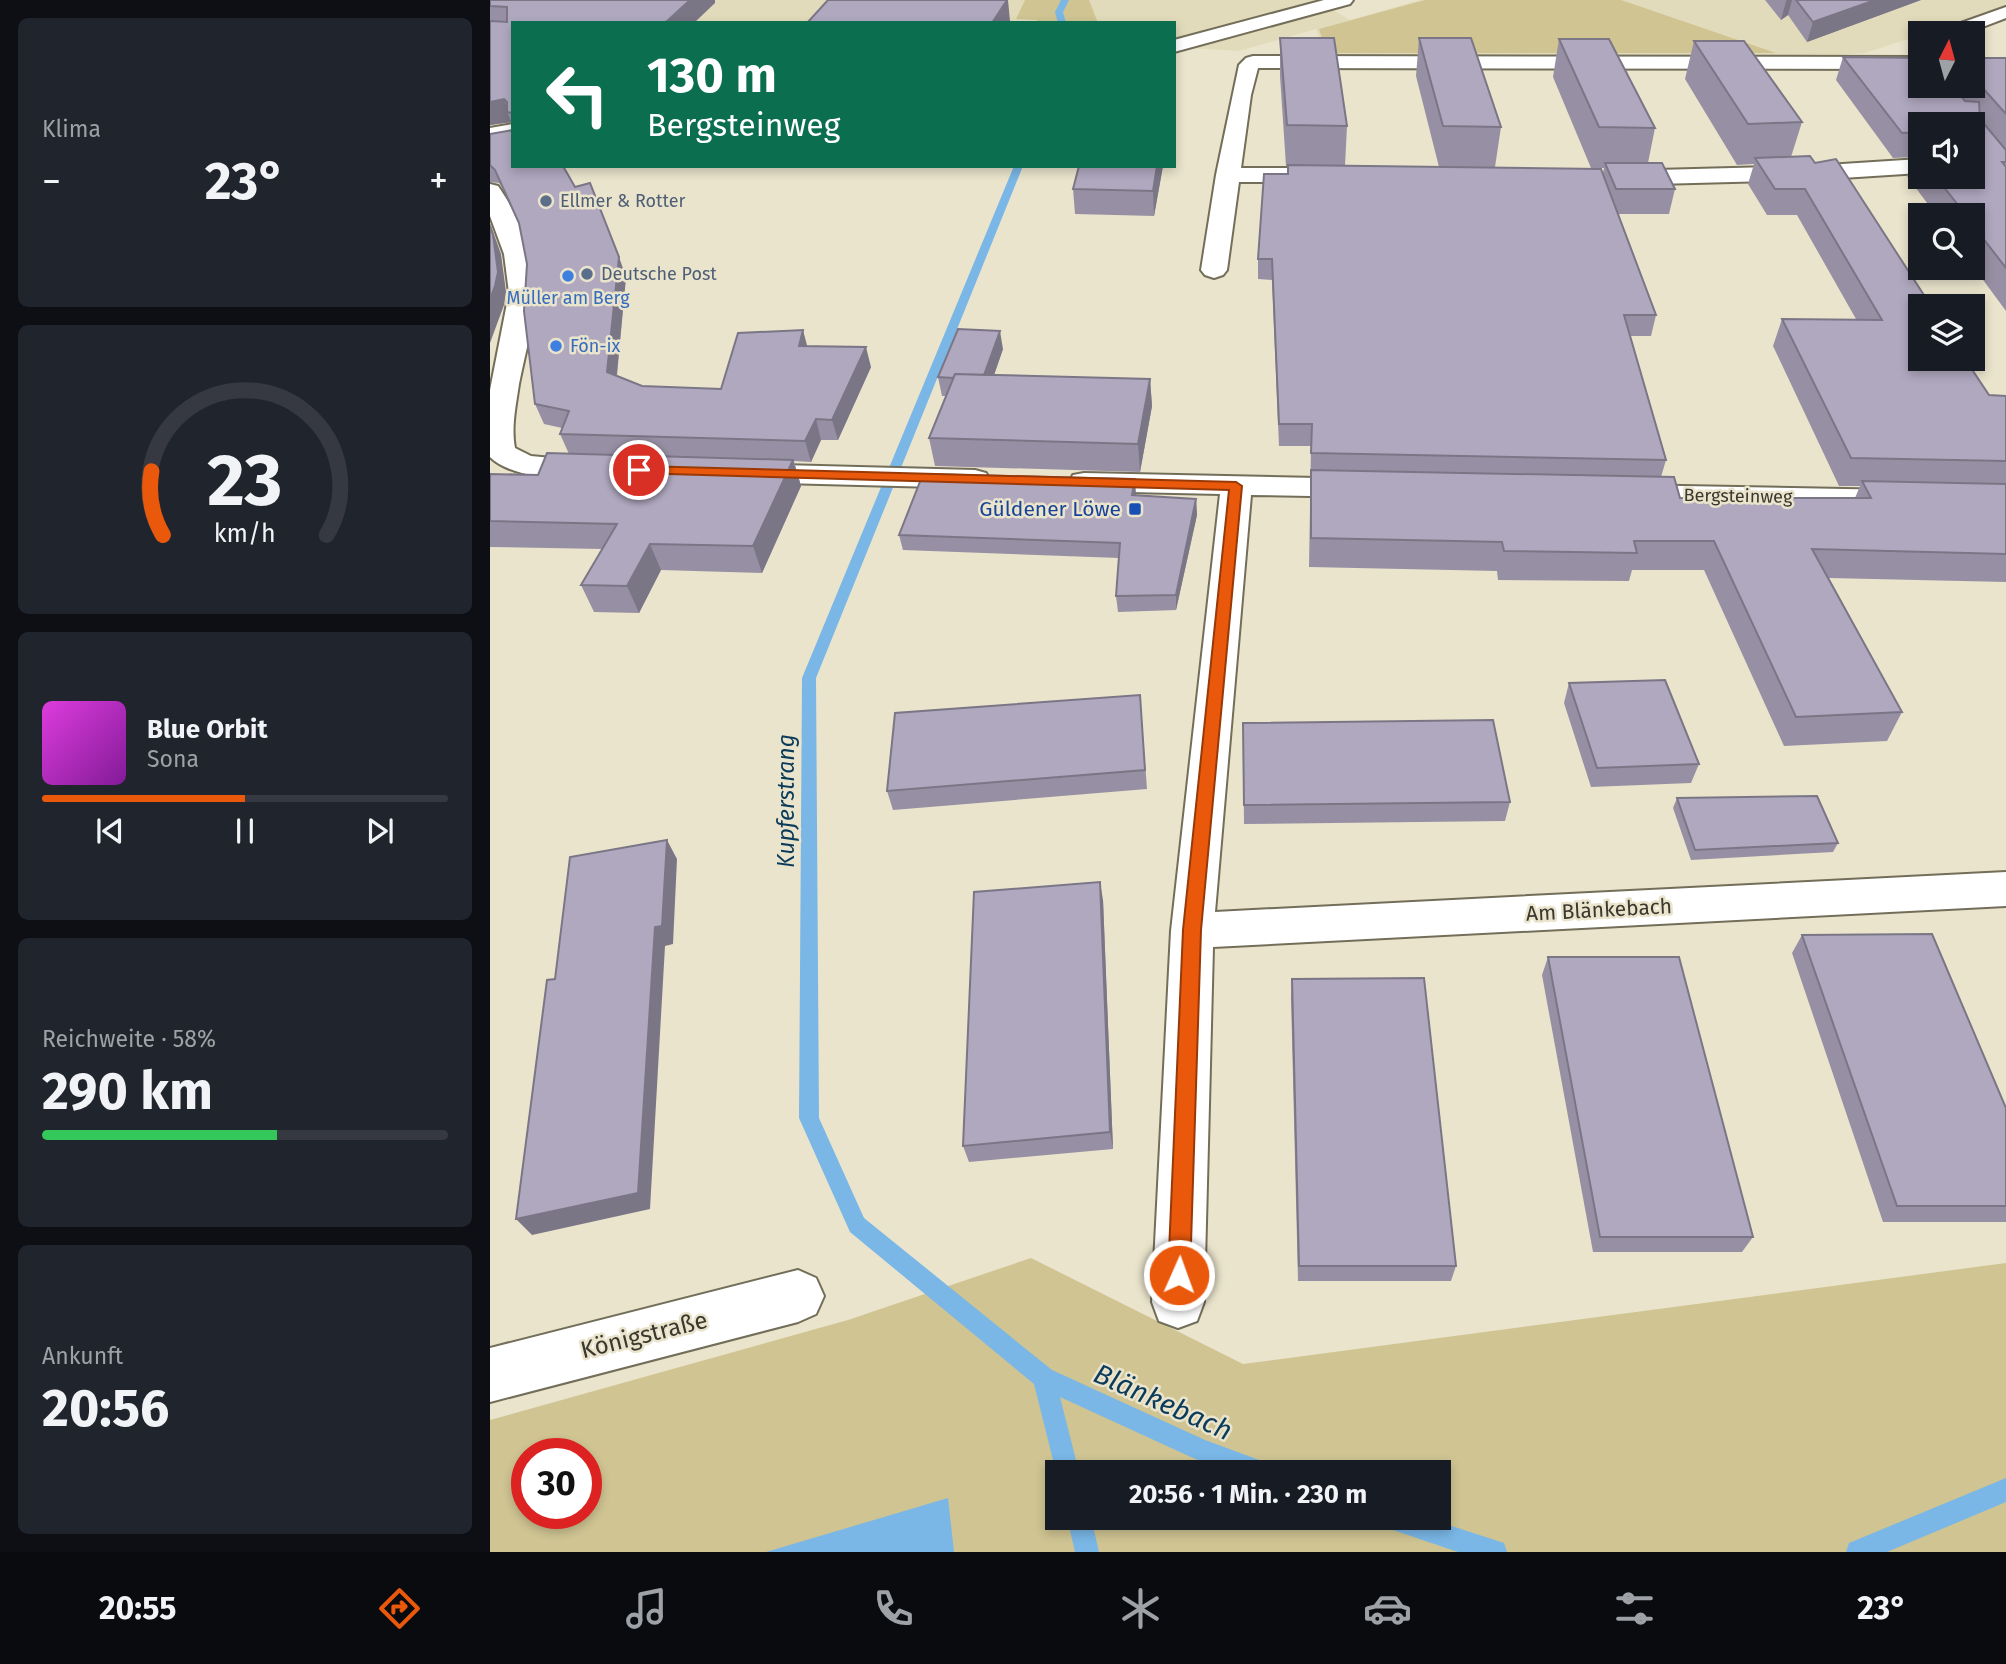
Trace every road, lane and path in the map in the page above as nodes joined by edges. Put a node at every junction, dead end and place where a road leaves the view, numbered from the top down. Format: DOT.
graph roads {
  1 [pos="1344,0"];
  2 [pos="1272,1"];
  3 [pos="2006,12"];
  4 [pos="1298,13"];
  5 [pos="1982,21"];
  6 [pos="1176,46"];
  7 [pos="1908,62"];
  8 [pos="511,130"];
  9 [pos="490,134"];
  10 [pos="1908,167"];
  11 [pos="1227,175"];
  12 [pos="1335,175"];
  13 [pos="1593,178"];
  14 [pos="490,191"];
  15 [pos="1214,270"];
  16 [pos="498,460"];
  17 [pos="626,470"];
  18 [pos="715,472"];
  19 [pos="999,480"];
  20 [pos="1050,481"];
  21 [pos="1236,486"];
  22 [pos="1393,489"];
  23 [pos="1605,493"];
  24 [pos="2006,501"];
  25 [pos="2006,889"];
  26 [pos="1192,930"];
  27 [pos="798,1296"];
  28 [pos="1178,1302"];
  29 [pos="490,1375"];
  1 -- 4 [label="street"];
  2 -- 4 [label="street"];
  3 -- 5 [label="street"];
  4 -- 6 [label="street"];
  7 -- 11 [label="street"];
  8 -- 9 [label="street"];
  10 -- 13 [label="street"];
  11 -- 12 [label="street"];
  11 -- 15 [label="street"];
  14 -- 16 [label="street"];
  16 -- 17 [label="street"];
  18 -- 19 [label="street"];
  20 -- 21 [label="street"];
  21 -- 22 [label="street"];
  21 -- 26 [label="street"];
  23 -- 24 [label="street, Bergsteinweg"];
  25 -- 26 [label="street, Am Blänkebach"];
  26 -- 28 [label="street"];
  27 -- 29 [label="street, Königstraße"];
}
